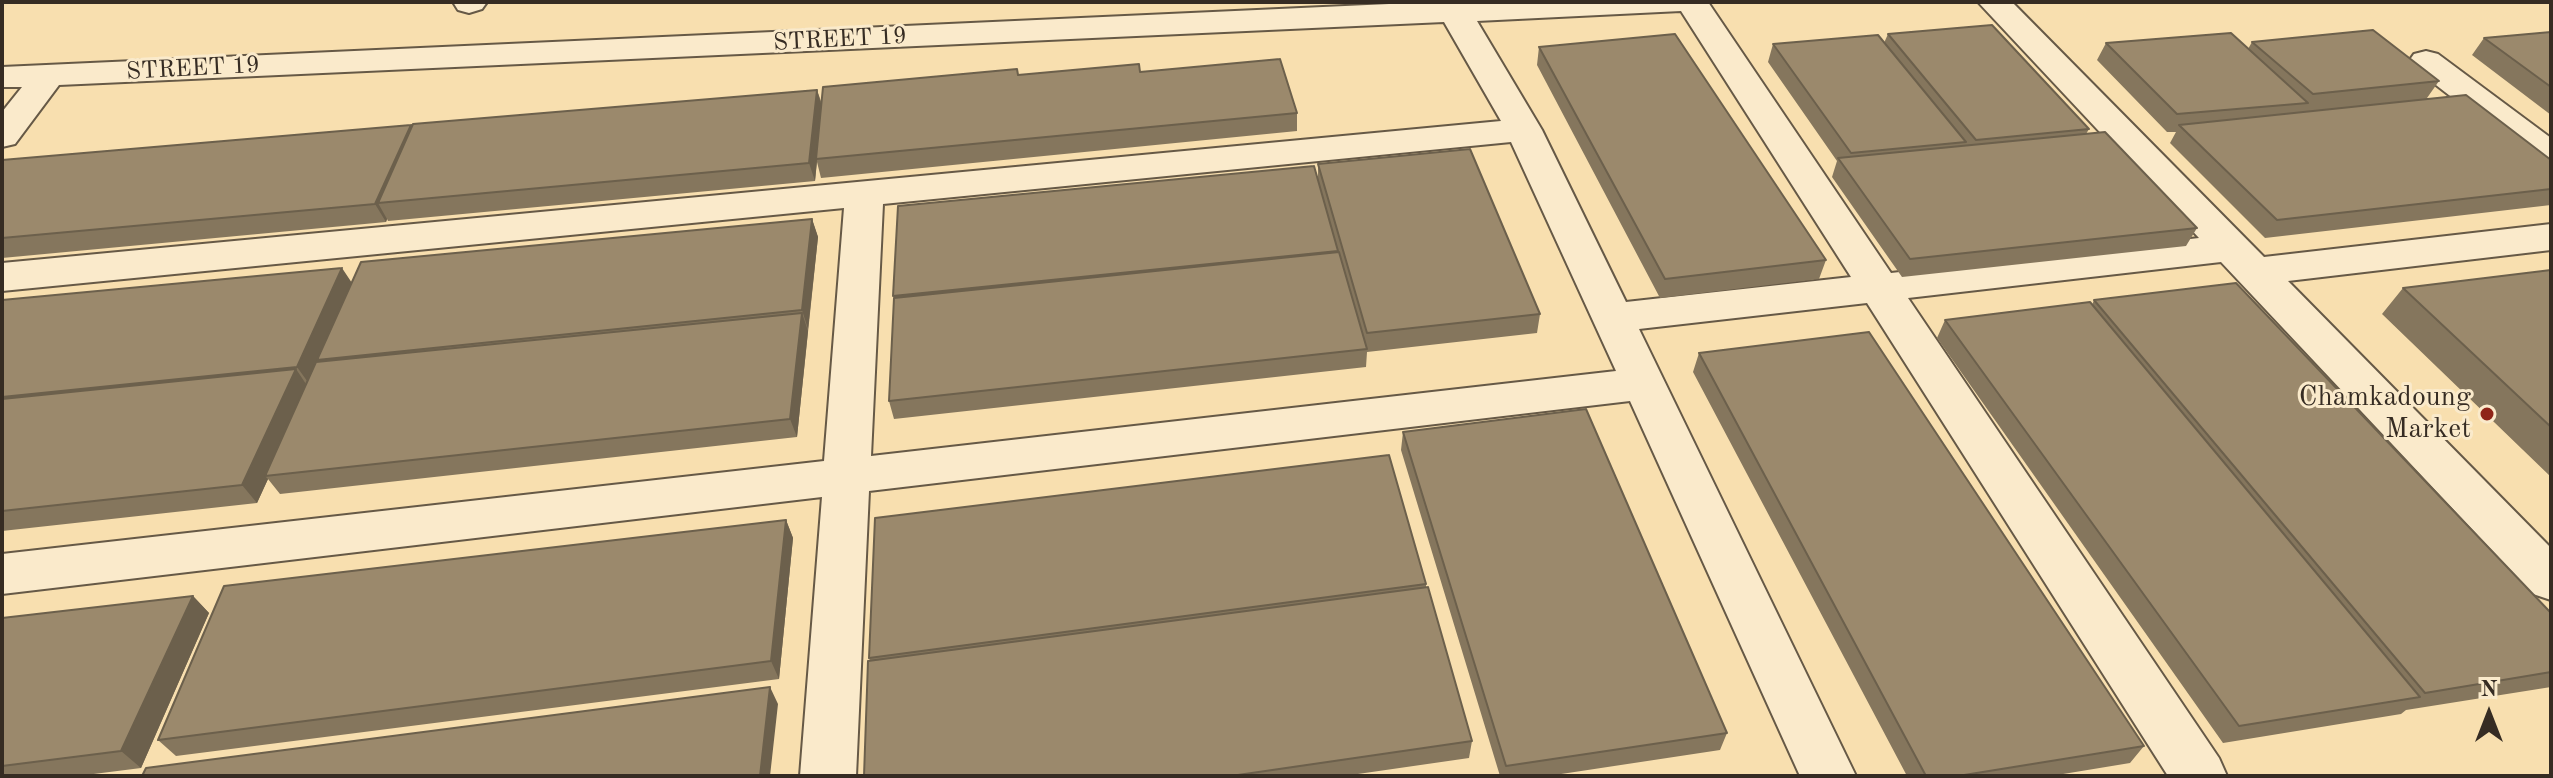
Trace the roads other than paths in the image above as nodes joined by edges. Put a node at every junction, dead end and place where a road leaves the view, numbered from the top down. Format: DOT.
graph roads {
  1 [pos="1678,2"];
  2 [pos="1692,2"];
  3 [pos="1994,2"];
  4 [pos="1450,7"];
  5 [pos="2426,61"];
  6 [pos="48,76"];
  7 [pos="2,77"];
  8 [pos="1524,130"];
  9 [pos="2,136"];
  10 [pos="2551,156"];
  11 [pos="864,194"];
  12 [pos="2551,237"];
  13 [pos="2241,260"];
  14 [pos="2,277"];
  15 [pos="1879,288"];
  16 [pos="1613,318"];
  17 [pos="1644,384"];
  18 [pos="846,475"];
  19 [pos="2,574"];
  20 [pos="2551,580"];
  21 [pos="828,776"];
  22 [pos="1828,776"];
  23 [pos="2199,776"];
  1 -- 4 [label="street, STREET 19"];
  2 -- 15 [label="street"];
  3 -- 13 [label="street"];
  4 -- 6 [label="street, STREET 19"];
  4 -- 8 [label="street"];
  5 -- 10 [label="street"];
  6 -- 7 [label="street, STREET 19"];
  6 -- 9 [label="street"];
  8 -- 11 [label="street"];
  8 -- 16 [label="street"];
  11 -- 14 [label="street"];
  11 -- 18 [label="street"];
  12 -- 13 [label="street"];
  13 -- 15 [label="street"];
  13 -- 20 [label="street"];
  15 -- 16 [label="street"];
  15 -- 23 [label="street"];
  16 -- 17 [label="street"];
  17 -- 18 [label="street"];
  17 -- 22 [label="street"];
  18 -- 19 [label="street"];
  18 -- 21 [label="street"];
}
